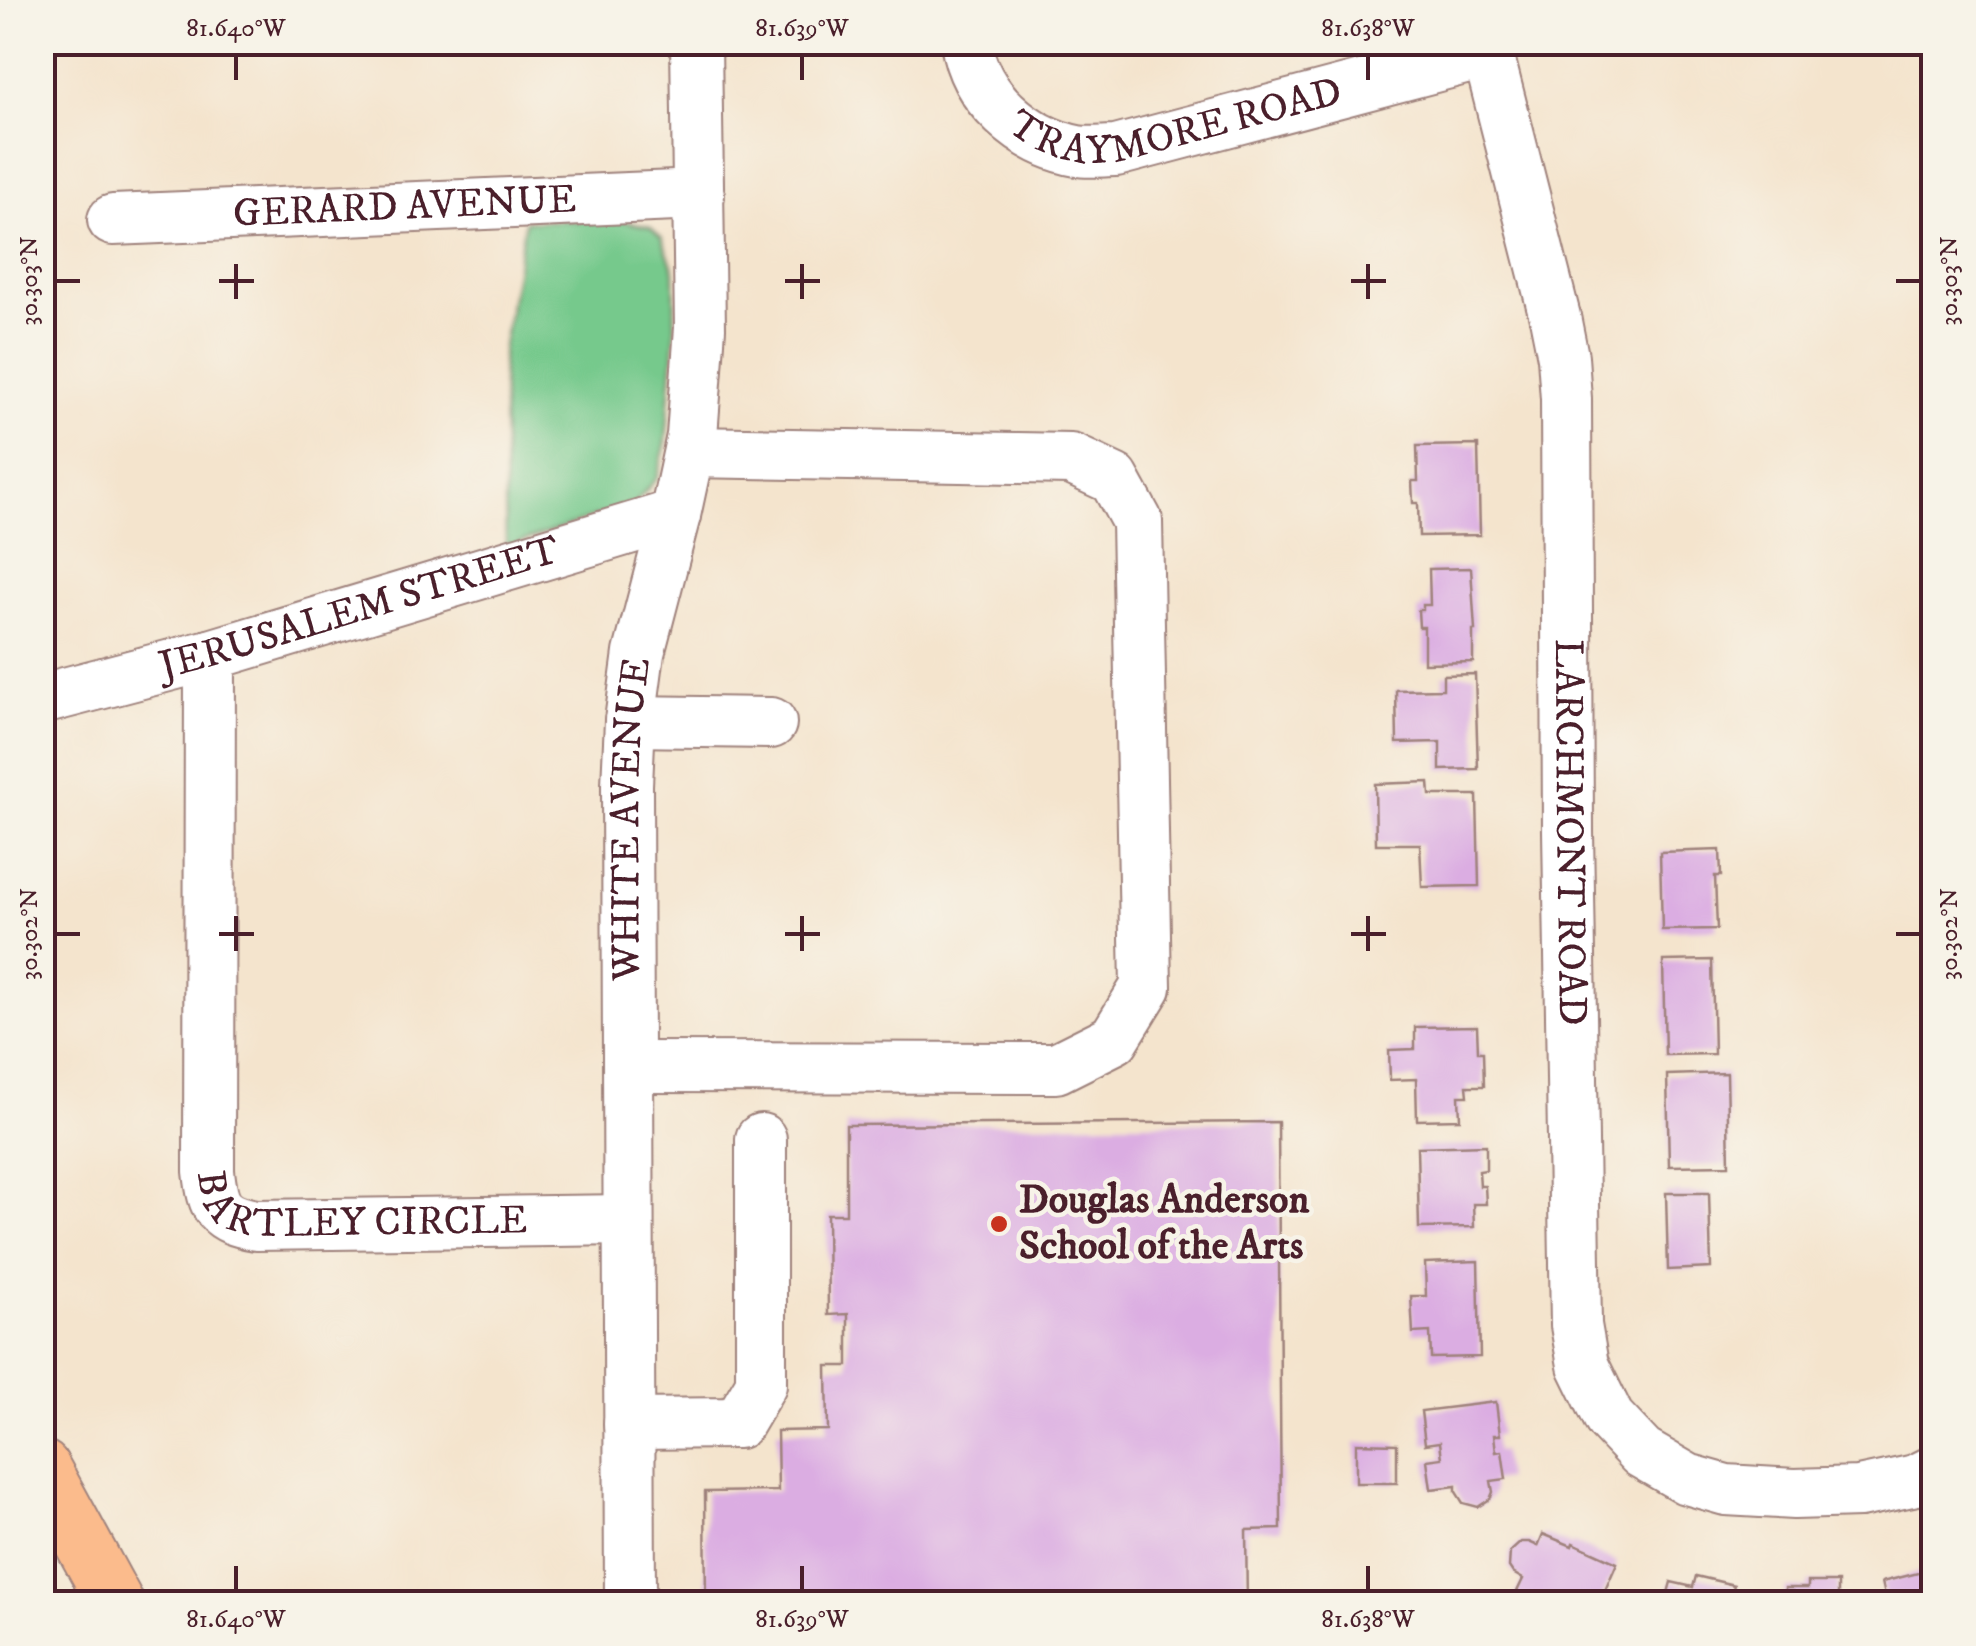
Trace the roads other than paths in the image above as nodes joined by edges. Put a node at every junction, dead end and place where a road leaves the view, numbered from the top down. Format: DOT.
graph roads {
  1 [pos="696,42"];
  2 [pos="966,42"];
  3 [pos="1486,48"];
  4 [pos="699,195"];
  5 [pos="113,220"];
  6 [pos="689,452"];
  7 [pos="675,515"];
  8 [pos="210,655"];
  9 [pos="42,699"];
  10 [pos="630,721"];
  11 [pos="770,723"];
  12 [pos="629,1067"];
  13 [pos="761,1138"];
  14 [pos="628,1220"];
  15 [pos="629,1424"];
  16 [pos="42,1468"];
  17 [pos="1934,1470"];
  18 [pos="116,1604"];
  19 [pos="630,1604"];
  1 -- 4 [label="street, WHITE AVENUE"];
  2 -- 3 [label="street, TRAYMORE ROAD"];
  3 -- 17 [label="street, LARCHMONT ROAD"];
  4 -- 5 [label="street, GERARD AVENUE"];
  4 -- 6 [label="street, WHITE AVENUE"];
  6 -- 7 [label="street, WHITE AVENUE"];
  6 -- 12 [label="street"];
  7 -- 8 [label="street, JERUSALEM STREET"];
  7 -- 10 [label="street, WHITE AVENUE"];
  8 -- 9 [label="street, JERUSALEM STREET"];
  8 -- 14 [label="street, BARTLEY CIRCLE"];
  10 -- 11 [label="street"];
  10 -- 12 [label="street, WHITE AVENUE"];
  12 -- 14 [label="street, WHITE AVENUE"];
  13 -- 15 [label="street"];
  14 -- 15 [label="street, WHITE AVENUE"];
  15 -- 19 [label="street, WHITE AVENUE"];
  16 -- 18 [label="highway"];
}
